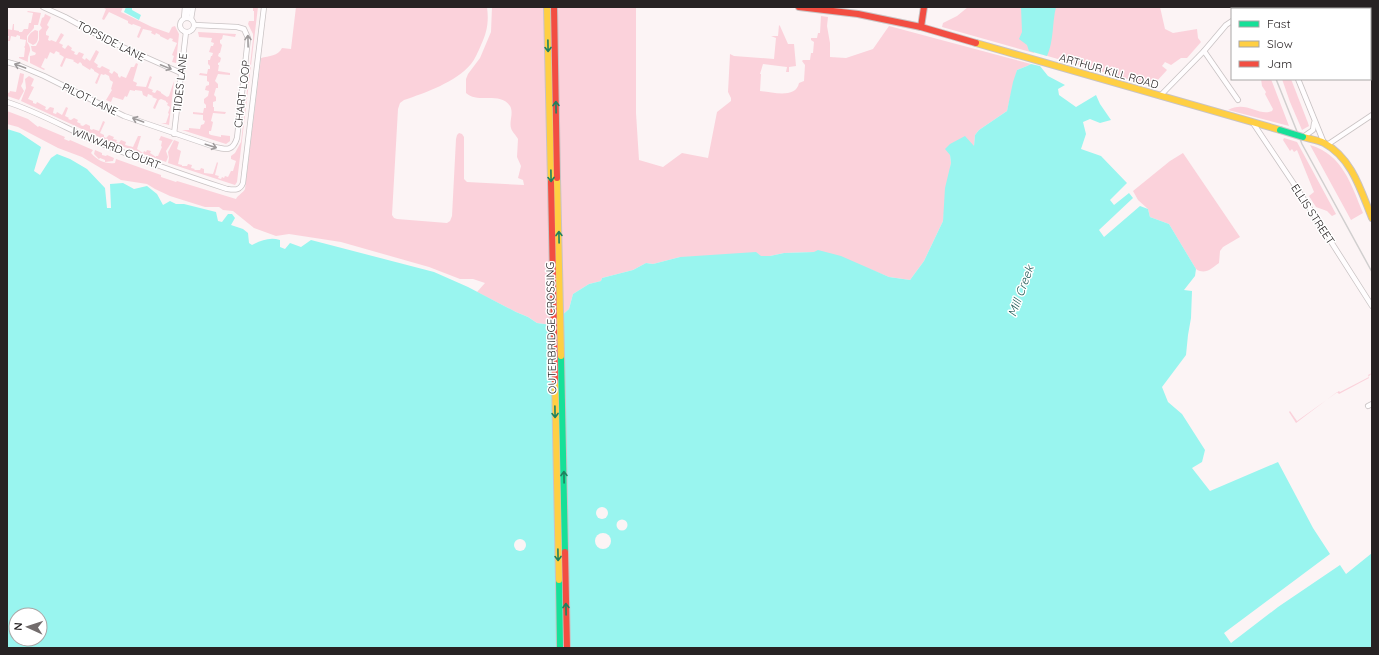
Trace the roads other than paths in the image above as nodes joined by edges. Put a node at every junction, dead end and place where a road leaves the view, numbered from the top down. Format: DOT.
graph roads {
  1 [pos="43,7"];
  2 [pos="185,7"];
  3 [pos="189,7"];
  4 [pos="193,7"];
  5 [pos="264,7"];
  6 [pos="547,7"];
  7 [pos="554,7"];
  8 [pos="799,7"];
  9 [pos="924,7"];
  10 [pos="188,18"];
  11 [pos="1231,22"];
  12 [pos="194,25"];
  13 [pos="921,27"];
  14 [pos="186,32"];
  15 [pos="1204,51"];
  16 [pos="7,62"];
  17 [pos="181,73"];
  18 [pos="1299,80"];
  19 [pos="1160,96"];
  20 [pos="1238,100"];
  21 [pos="7,102"];
  22 [pos="1372,115"];
  23 [pos="1314,121"];
  24 [pos="1253,123"];
  25 [pos="174,134"];
  26 [pos="1303,137"];
  27 [pos="1325,144"];
  28 [pos="1372,218"];
  29 [pos="1372,306"];
  30 [pos="560,648"];
  31 [pos="567,648"];
  1 -- 17 [label="street, TOPSIDE LANE, one-way"];
  2 -- 10 [label="street, TIDES LANE"];
  3 -- 10 [label="street, TIDES LANE"];
  4 -- 10 [label="street, TIDES LANE"];
  5 -- 21 [label="street, WINWARD COURT"];
  6 -- 30 [label="main road, OUTERBRIDGE CROSSING, one-way"];
  31 -- 7 [label="main road, OUTERBRIDGE CROSSING, one-way"];
  8 -- 13 [label="main road, ARTHUR KILL ROAD"];
  9 -- 13 [label="main road"];
  10 -- 12 [label="street, TIDES LANE"];
  10 -- 14 [label="street, TIDES LANE"];
  11 -- 15 [label="street"];
  12 -- 14 [label="street"];
  25 -- 12 [label="street, CHART LOOP, one-way"];
  13 -- 19 [label="main road, ARTHUR KILL ROAD"];
  14 -- 17 [label="street, TIDES LANE"];
  15 -- 19 [label="street"];
  15 -- 20 [label="street"];
  25 -- 16 [label="street, PILOT LANE, one-way"];
  17 -- 25 [label="street, TIDES LANE"];
  18 -- 23 [label="street"];
  19 -- 24 [label="main road, ARTHUR KILL ROAD"];
  22 -- 27 [label="street"];
  23 -- 26 [label="street"];
  23 -- 27 [label="street"];
  24 -- 26 [label="main road, ARTHUR KILL ROAD, bridge"];
  24 -- 29 [label="street, ELLIS STREET"];
  26 -- 27 [label="main road, ARTHUR KILL ROAD"];
  27 -- 28 [label="main road, ARTHUR KILL ROAD"];
}
